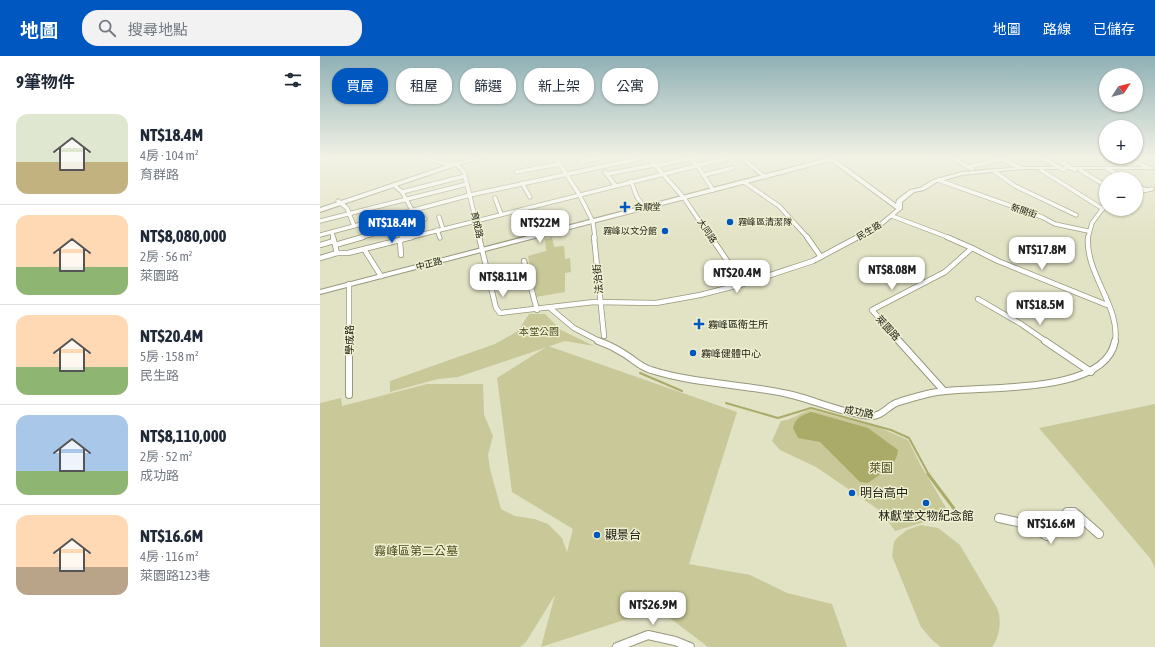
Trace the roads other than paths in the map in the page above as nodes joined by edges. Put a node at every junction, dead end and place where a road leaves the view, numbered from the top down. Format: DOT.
graph roads {
  1 [pos="467,184"];
  2 [pos="389,185"];
  3 [pos="398,185"];
  4 [pos="431,185"];
  5 [pos="465,185"];
  6 [pos="515,185"];
  7 [pos="523,185"];
  8 [pos="573,185"];
  9 [pos="615,185"];
  10 [pos="632,185"];
  11 [pos="672,185"];
  12 [pos="710,185"];
  13 [pos="734,185"];
  14 [pos="748,185"];
  15 [pos="866,185"];
  16 [pos="928,185"];
  17 [pos="951,185"];
  18 [pos="1013,185"];
  19 [pos="1066,185"];
  20 [pos="394,186"];
  21 [pos="1143,188"];
  22 [pos="1152,189"];
  23 [pos="713,190"];
  24 [pos="1146,190"];
  25 [pos="1143,191"];
  26 [pos="402,192"];
  27 [pos="470,194"];
  28 [pos="579,194"];
  29 [pos="530,197"];
  30 [pos="495,198"];
  31 [pos="684,198"];
  32 [pos="406,199"];
  33 [pos="339,202"];
  34 [pos="1099,204"];
  35 [pos="320,206"];
  36 [pos="645,208"];
  37 [pos="899,209"];
  38 [pos="320,210"];
  39 [pos="412,210"];
  40 [pos="349,213"];
  41 [pos="398,213"];
  42 [pos="501,214"];
  43 [pos="1099,214"];
  44 [pos="439,216"];
  45 [pos="892,216"];
  46 [pos="1076,216"];
  47 [pos="425,219"];
  48 [pos="476,220"];
  49 [pos="320,221"];
  50 [pos="593,222"];
  51 [pos="354,226"];
  52 [pos="402,227"];
  53 [pos="443,229"];
  54 [pos="437,230"];
  55 [pos="1088,231"];
  56 [pos="332,232"];
  57 [pos="320,235"];
  58 [pos="403,238"];
  59 [pos="440,238"];
  60 [pos="335,243"];
  61 [pos="320,245"];
  62 [pos="972,248"];
  63 [pos="364,249"];
  64 [pos="483,250"];
  65 [pos="337,253"];
  66 [pos="401,255"];
  67 [pos="821,257"];
  68 [pos="320,258"];
  69 [pos="524,261"];
  70 [pos="381,276"];
  71 [pos="349,284"];
  72 [pos="743,284"];
  73 [pos="320,292"];
  74 [pos="978,300"];
  75 [pos="600,302"];
  76 [pos="1107,305"];
  77 [pos="550,308"];
  78 [pos="537,310"];
  79 [pos="604,336"];
  80 [pos="1091,372"];
  81 [pos="944,391"];
  82 [pos="349,395"];
  83 [pos="999,518"];
  84 [pos="1099,534"];
  85 [pos="617,647"];
  86 [pos="690,647"];
  1 -- 27 [label="street, 育成路"];
  2 -- 33 [label="main road"];
  3 -- 20 [label="main road"];
  4 -- 26 [label="street"];
  5 -- 32 [label="street"];
  6 -- 27 [label="street"];
  7 -- 29 [label="street"];
  8 -- 28 [label="street"];
  9 -- 28 [label="street"];
  10 -- 36 [label="street"];
  11 -- 31 [label="street, 大同路"];
  12 -- 23 [label="street"];
  13 -- 23 [label="street, 中正路"];
  14 -- 67 [label="street"];
  15 -- 37 [label="street"];
  16 -- 37 [label="street, 民生路"];
  17 -- 55 [label="street, 新開街"];
  18 -- 46 [label="street"];
  19 -- 34 [label="street"];
  20 -- 26 [label="street"];
  20 -- 33 [label="main road"];
  21 -- 24 [label="street"];
  22 -- 24 [label="street"];
  23 -- 31 [label="street, 中正路"];
  24 -- 25 [label="street"];
  26 -- 32 [label="street"];
  27 -- 39 [label="street"];
  27 -- 48 [label="street, 育成路"];
  28 -- 42 [label="street"];
  28 -- 50 [label="street"];
  30 -- 42 [label="street"];
  31 -- 36 [label="street, 中正路"];
  31 -- 72 [label="street, 大同路"];
  32 -- 39 [label="street"];
  32 -- 40 [label="street"];
  33 -- 35 [label="main road"];
  33 -- 38 [label="main road"];
  33 -- 40 [label="street"];
  36 -- 50 [label="street, 中正路"];
  37 -- 45 [label="street, 民生路"];
  39 -- 41 [label="street"];
  40 -- 49 [label="street"];
  40 -- 51 [label="street"];
  41 -- 51 [label="street"];
  41 -- 52 [label="street"];
  42 -- 48 [label="street"];
  43 -- 55 [label="street"];
  44 -- 53 [label="street"];
  45 -- 62 [label="street"];
  45 -- 67 [label="street, 民生路"];
  47 -- 52 [label="street"];
  48 -- 53 [label="street"];
  48 -- 64 [label="street, 育成路"];
  50 -- 64 [label="street, 中正路"];
  50 -- 75 [label="street, 法治街"];
  51 -- 56 [label="street"];
  52 -- 58 [label="street"];
  52 -- 60 [label="street"];
  53 -- 54 [label="street"];
  54 -- 58 [label="street"];
  54 -- 59 [label="street"];
  55 -- 76 [label="street, 成功路"];
  56 -- 57 [label="street"];
  56 -- 60 [label="street"];
  58 -- 63 [label="street"];
  58 -- 66 [label="street"];
  60 -- 61 [label="street"];
  60 -- 65 [label="street"];
  62 -- 76 [label="street"];
  62 -- 81 [label="street, 萊園路"];
  63 -- 65 [label="street"];
  63 -- 70 [label="street"];
  64 -- 70 [label="street, 中正路"];
  64 -- 78 [label="street"];
  65 -- 68 [label="street"];
  67 -- 72 [label="street, 民生路"];
  69 -- 78 [label="street"];
  70 -- 71 [label="street, 中正路"];
  71 -- 73 [label="street, 中正路"];
  71 -- 82 [label="street, 學成路"];
  72 -- 75 [label="street, 民生路"];
  74 -- 80 [label="street"];
  75 -- 77 [label="street, 民生路"];
  75 -- 79 [label="street, 法治街"];
  76 -- 80 [label="street, 成功路"];
  77 -- 78 [label="street"];
  77 -- 81 [label="street, 成功路"];
  80 -- 81 [label="street, 成功路"];
  83 -- 84 [label="street"];
  85 -- 86 [label="street"];
}
